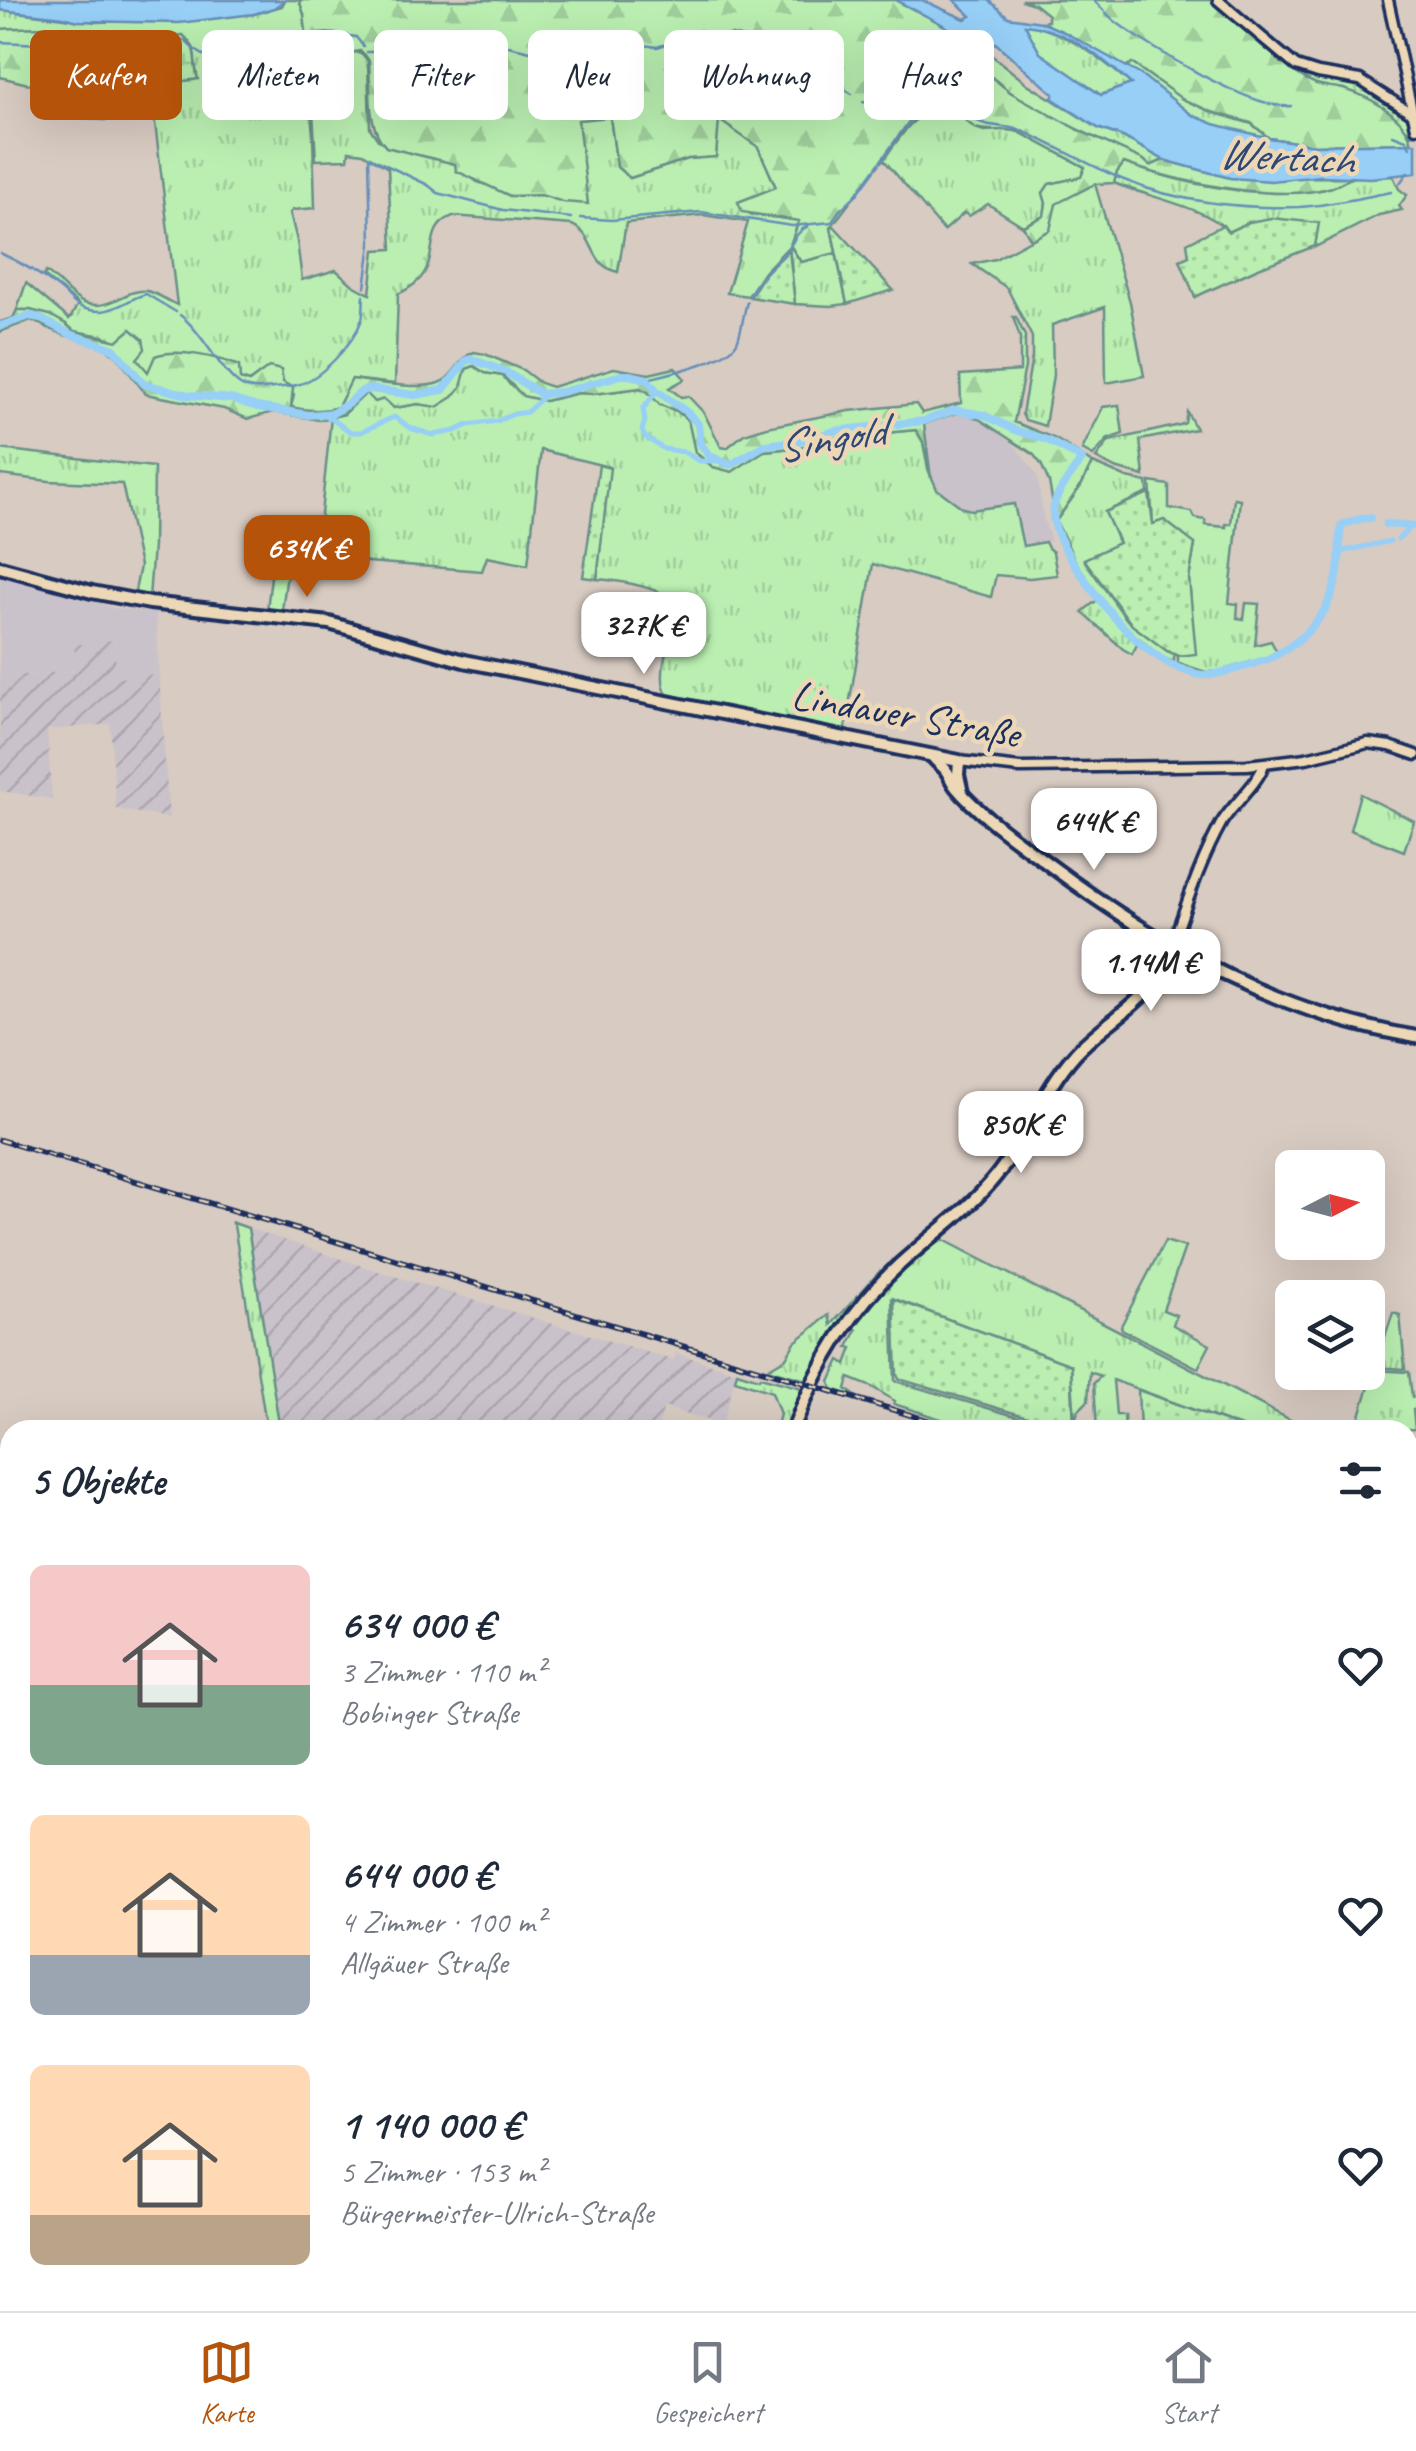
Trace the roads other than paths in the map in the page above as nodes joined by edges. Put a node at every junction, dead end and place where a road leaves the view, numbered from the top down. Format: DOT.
graph roads {
  1 [pos="1218,0"];
  2 [pos="1388,0"];
  3 [pos="1408,92"];
  4 [pos="1395,102"];
  5 [pos="1413,114"];
  6 [pos="1416,128"];
  7 [pos="0,567"];
  8 [pos="1414,752"];
  9 [pos="933,756"];
  10 [pos="959,762"];
  11 [pos="1260,765"];
  12 [pos="962,793"];
  13 [pos="1171,948"];
  14 [pos="1416,1037"];
  15 [pos="797,1420"];
  1 -- 4 [label="street"];
  2 -- 3 [label="street"];
  3 -- 4 [label="street"];
  3 -- 5 [label="street"];
  4 -- 5 [label="street"];
  5 -- 6 [label="street"];
  7 -- 9 [label="main road, Lindauer Straße"];
  8 -- 11 [label="street, Lindauer Straße"];
  9 -- 10 [label="main road, Lindauer Straße"];
  9 -- 12 [label="main road"];
  10 -- 11 [label="street, Lindauer Straße"];
  10 -- 12 [label="main road"];
  11 -- 13 [label="street"];
  12 -- 13 [label="main road"];
  13 -- 14 [label="main road"];
  13 -- 15 [label="main road"];
}
